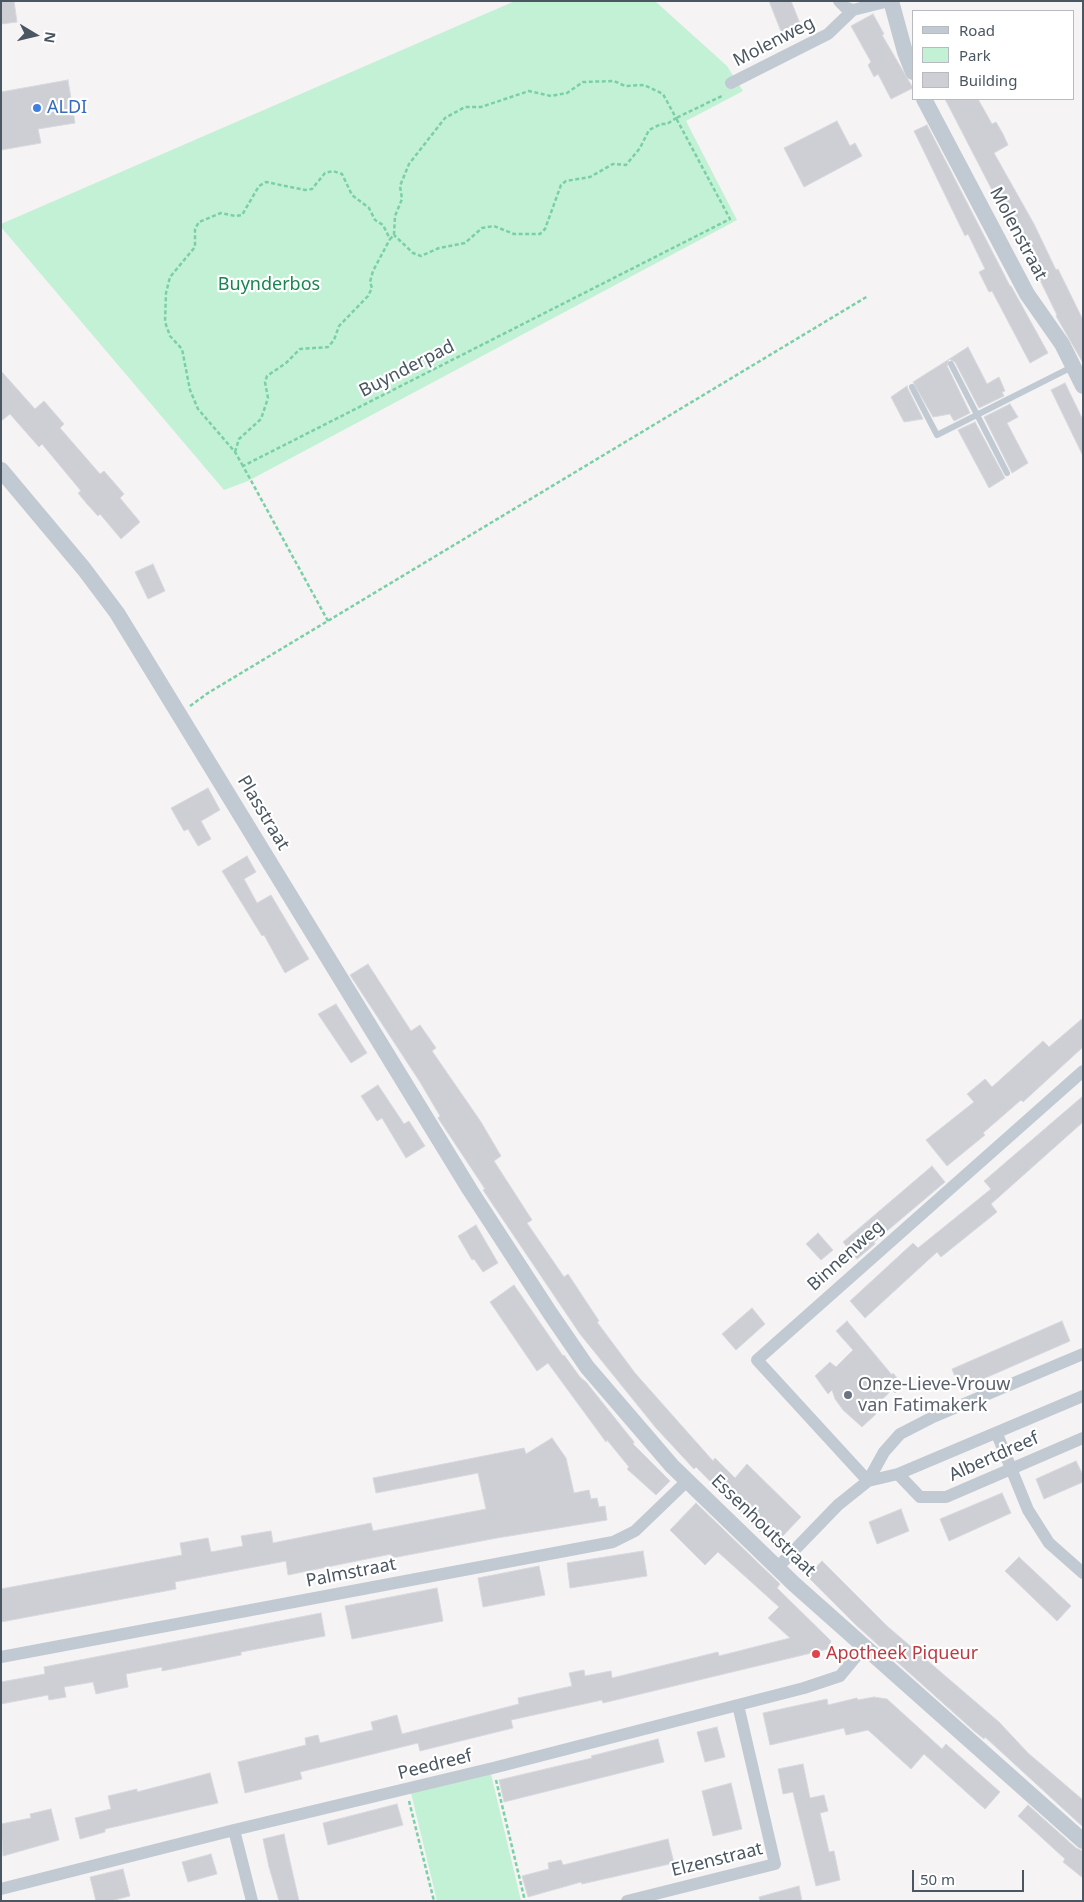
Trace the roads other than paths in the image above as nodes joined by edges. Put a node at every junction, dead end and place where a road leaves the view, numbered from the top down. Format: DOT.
graph roads {
  1 [pos="839,1"];
  2 [pos="890,1"];
  3 [pos="853,10"];
  4 [pos="912,70"];
  5 [pos="732,83"];
  6 [pos="925,100"];
  7 [pos="950,364"];
  8 [pos="1073,366"];
  9 [pos="1083,386"];
  10 [pos="912,387"];
  11 [pos="977,416"];
  12 [pos="1,470"];
  13 [pos="1007,473"];
  14 [pos="1083,1070"];
  15 [pos="470,1190"];
  16 [pos="1083,1354"];
  17 [pos="1083,1396"];
  18 [pos="997,1434"];
  19 [pos="1083,1438"];
  20 [pos="1011,1467"];
  21 [pos="898,1474"];
  22 [pos="687,1481"];
  23 [pos="868,1481"];
  24 [pos="777,1568"];
  25 [pos="1083,1572"];
  26 [pos="864,1647"];
  27 [pos="1,1657"];
  28 [pos="738,1705"];
  29 [pos="234,1830"];
  30 [pos="1083,1841"];
  31 [pos="1,1889"];
  32 [pos="252,1901"];
  33 [pos="627,1901"];
  1 -- 3 [label="street"];
  2 -- 3 [label="street, Molenweg"];
  2 -- 4 [label="street"];
  3 -- 5 [label="street, Molenweg"];
  6 -- 8 [label="street, Molenstraat"];
  7 -- 11 [label="lane"];
  8 -- 9 [label="street, Molenstraat"];
  8 -- 11 [label="lane"];
  10 -- 11 [label="lane"];
  11 -- 13 [label="lane"];
  12 -- 15 [label="street, Plasstraat"];
  14 -- 23 [label="street, Binnenweg"];
  15 -- 22 [label="street, Essenhoutstraat"];
  16 -- 23 [label="street, Albertdreef"];
  17 -- 18 [label="street, Albertdreef"];
  18 -- 20 [label="street"];
  18 -- 21 [label="street, Albertdreef"];
  19 -- 20 [label="street, Albertdreef"];
  20 -- 21 [label="street, Albertdreef"];
  20 -- 25 [label="street"];
  21 -- 23 [label="street, Albertdreef"];
  22 -- 24 [label="street, Essenhoutstraat"];
  22 -- 27 [label="street, Palmstraat"];
  23 -- 24 [label="street, Albertdreef"];
  24 -- 26 [label="street, Essenhoutstraat"];
  26 -- 28 [label="street, Peedreef"];
  26 -- 30 [label="street, Essenhoutstraat"];
  28 -- 29 [label="street, Peedreef"];
  28 -- 33 [label="street, Elzenstraat"];
  29 -- 31 [label="street, Peedreef"];
  29 -- 32 [label="street"];
}
